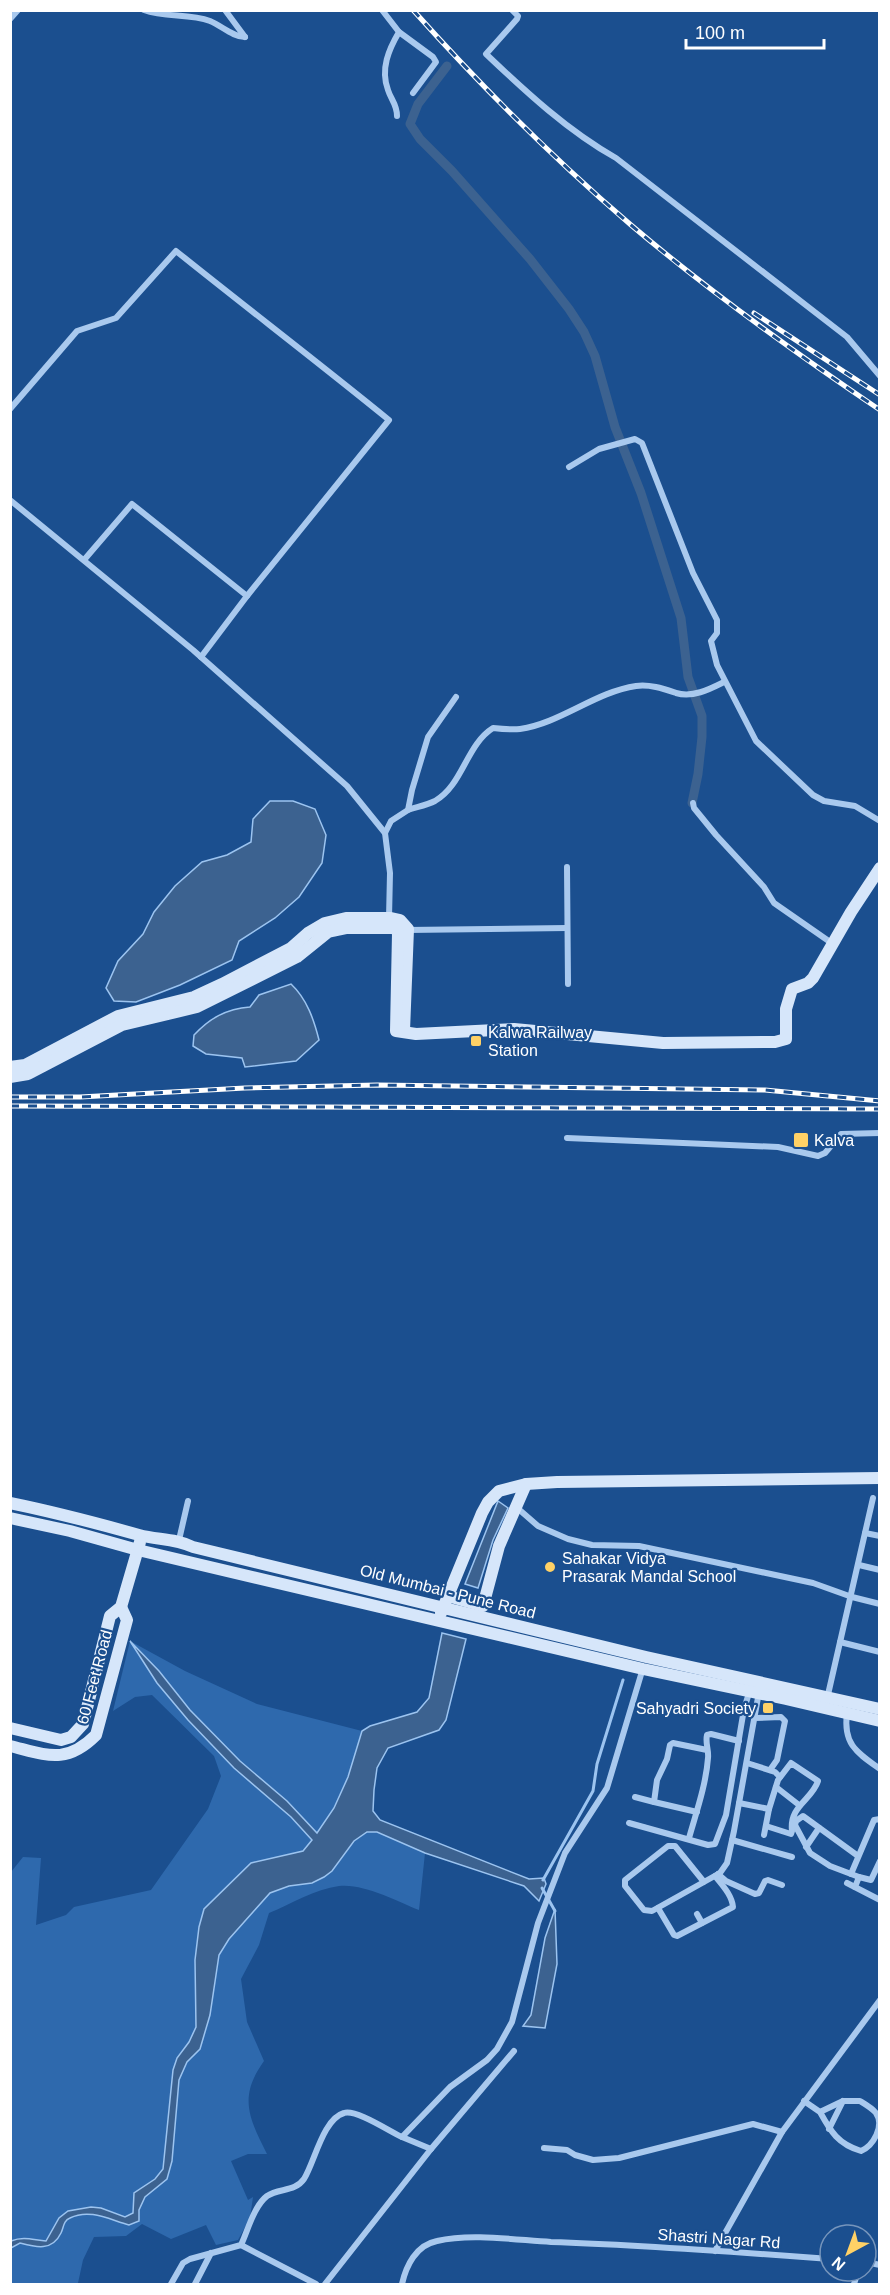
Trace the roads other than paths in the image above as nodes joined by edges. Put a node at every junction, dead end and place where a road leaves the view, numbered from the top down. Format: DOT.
graph roads {
  1 [pos="18,10"];
  2 [pos="144,10"];
  3 [pos="225,10"];
  4 [pos="382,10"];
  5 [pos="512,10"];
  6 [pos="10,19"];
  7 [pos="399,32"];
  8 [pos="413,93"];
  9 [pos="397,116"];
  10 [pos="879,376"];
  11 [pos="10,409"];
  12 [pos="569,467"];
  13 [pos="10,500"];
  14 [pos="84,560"];
  15 [pos="247,596"];
  16 [pos="201,657"];
  17 [pos="724,682"];
  18 [pos="456,697"];
  19 [pos="693,803"];
  20 [pos="408,810"];
  21 [pos="879,821"];
  22 [pos="385,833"];
  23 [pos="567,867"];
  24 [pos="878,874"];
  25 [pos="396,927"];
  26 [pos="567,927"];
  27 [pos="834,945"];
  28 [pos="568,984"];
  29 [pos="42,1062"];
  30 [pos="10,1067"];
  31 [pos="10,1077"];
  32 [pos="879,1133"];
  33 [pos="567,1138"];
  34 [pos="879,1478"];
  35 [pos="526,1484"];
  36 [pos="873,1498"];
  37 [pos="188,1501"];
  38 [pos="10,1503"];
  39 [pos="515,1506"];
  40 [pos="10,1518"];
  41 [pos="865,1533"];
  42 [pos="142,1536"];
  43 [pos="879,1536"];
  44 [pos="179,1540"];
  45 [pos="138,1550"];
  46 [pos="859,1565"];
  47 [pos="879,1570"];
  48 [pos="852,1597"];
  49 [pos="879,1604"];
  50 [pos="483,1606"];
  51 [pos="121,1607"];
  52 [pos="443,1608"];
  53 [pos="493,1619"];
  54 [pos="840,1642"];
  55 [pos="879,1652"];
  56 [pos="644,1663"];
  57 [pos="756,1687"];
  58 [pos="826,1702"];
  59 [pos="848,1708"];
  60 [pos="879,1709"];
  61 [pos="755,1718"];
  62 [pos="879,1721"];
  63 [pos="10,1728"];
  64 [pos="56,1739"];
  65 [pos="739,1741"];
  66 [pos="10,1746"];
  67 [pos="707,1750"];
  68 [pos="52,1755"];
  69 [pos="747,1763"];
  70 [pos="879,1769"];
  71 [pos="770,1770"];
  72 [pos="780,1778"];
  73 [pos="776,1787"];
  74 [pos="635,1797"];
  75 [pos="654,1802"];
  76 [pos="739,1803"];
  77 [pos="799,1805"];
  78 [pos="769,1809"];
  79 [pos="697,1812"];
  80 [pos="879,1819"];
  81 [pos="629,1823"];
  82 [pos="766,1826"];
  83 [pos="819,1828"];
  84 [pos="688,1838"];
  85 [pos="732,1840"];
  86 [pos="806,1847"];
  87 [pos="761,1848"];
  88 [pos="858,1856"];
  89 [pos="792,1857"];
  90 [pos="879,1862"];
  91 [pos="851,1874"];
  92 [pos="717,1875"];
  93 [pos="859,1877"];
  94 [pos="704,1882"];
  95 [pos="847,1883"];
  96 [pos="782,1885"];
  97 [pos="855,1887"];
  98 [pos="879,1900"];
  99 [pos="658,1908"];
  100 [pos="697,1914"];
  101 [pos="702,1923"];
  102 [pos="879,2000"];
  103 [pos="514,2051"];
  104 [pos="804,2101"];
  105 [pos="843,2101"];
  106 [pos="820,2112"];
  107 [pos="829,2129"];
  108 [pos="782,2132"];
  109 [pos="402,2137"];
  110 [pos="544,2148"];
  111 [pos="431,2149"];
  112 [pos="241,2245"];
  113 [pos="715,2251"];
  114 [pos="211,2253"];
  115 [pos="818,2258"];
  116 [pos="171,2284"];
  117 [pos="195,2284"];
  118 [pos="316,2284"];
  119 [pos="325,2284"];
  120 [pos="402,2284"];
  1 -- 6 [label="street"];
  2 -- 3 [label="street"];
  4 -- 7 [label="street"];
  5 -- 10 [label="street"];
  7 -- 8 [label="street"];
  7 -- 9 [label="street"];
  11 -- 15 [label="street"];
  12 -- 17 [label="street"];
  13 -- 14 [label="street"];
  14 -- 15 [label="street"];
  14 -- 16 [label="street"];
  15 -- 16 [label="street"];
  16 -- 22 [label="street"];
  17 -- 20 [label="street"];
  17 -- 21 [label="street"];
  18 -- 20 [label="street"];
  19 -- 27 [label="street"];
  20 -- 22 [label="street"];
  22 -- 25 [label="street"];
  23 -- 26 [label="street"];
  24 -- 27 [label="street"];
  25 -- 26 [label="street"];
  25 -- 27 [label="street"];
  25 -- 29 [label="street"];
  26 -- 28 [label="street"];
  29 -- 30 [label="street"];
  29 -- 31 [label="street"];
  32 -- 33 [label="street"];
  34 -- 35 [label="street"];
  35 -- 39 [label="street"];
  35 -- 52 [label="street"];
  36 -- 41 [label="street"];
  37 -- 44 [label="street"];
  38 -- 42 [label="street, Old Mumbai - Pune Road"];
  39 -- 48 [label="street"];
  39 -- 50 [label="street"];
  40 -- 45 [label="street, Old Mumbai - Pune Road"];
  41 -- 43 [label="street"];
  41 -- 46 [label="street"];
  42 -- 44 [label="street, Old Mumbai - Pune Road"];
  42 -- 45 [label="street, 60 Feet Road"];
  44 -- 52 [label="street, Old Mumbai - Pune Road"];
  45 -- 51 [label="street, 60 Feet Road"];
  45 -- 52 [label="street, Old Mumbai - Pune Road"];
  46 -- 47 [label="street"];
  46 -- 48 [label="street"];
  48 -- 49 [label="street"];
  48 -- 54 [label="street"];
  50 -- 52 [label="street"];
  50 -- 53 [label="street"];
  51 -- 64 [label="street, 60 Feet Road"];
  51 -- 68 [label="street, 60 Feet Road"];
  52 -- 53 [label="street, Old Mumbai - Pune Road"];
  52 -- 56 [label="street, Old Mumbai - Pune Road"];
  53 -- 56 [label="street, Old Mumbai - Pune Road"];
  54 -- 55 [label="street"];
  54 -- 58 [label="street"];
  56 -- 57 [label="street, Old Mumbai - Pune Road"];
  56 -- 109 [label="street"];
  57 -- 58 [label="street, Old Mumbai - Pune Road"];
  57 -- 61 [label="street"];
  57 -- 65 [label="street"];
  58 -- 59 [label="street, Old Mumbai - Pune Road"];
  59 -- 60 [label="street, Old Mumbai - Pune Road"];
  59 -- 62 [label="street, Old Mumbai - Pune Road"];
  59 -- 70 [label="street"];
  61 -- 69 [label="street"];
  61 -- 71 [label="street"];
  63 -- 64 [label="street, 60 Feet Road"];
  64 -- 68 [label="street"];
  65 -- 67 [label="street"];
  65 -- 84 [label="street"];
  66 -- 68 [label="street, 60 Feet Road"];
  67 -- 75 [label="street"];
  67 -- 79 [label="street"];
  69 -- 71 [label="street"];
  69 -- 76 [label="street"];
  71 -- 72 [label="street"];
  72 -- 73 [label="street"];
  72 -- 77 [label="street"];
  73 -- 77 [label="street"];
  73 -- 78 [label="street"];
  74 -- 75 [label="street"];
  75 -- 79 [label="street"];
  76 -- 78 [label="street"];
  76 -- 85 [label="street"];
  77 -- 82 [label="street"];
  78 -- 82 [label="street"];
  79 -- 84 [label="street"];
  80 -- 88 [label="street"];
  81 -- 84 [label="street"];
  82 -- 87 [label="street"];
  83 -- 86 [label="street"];
  83 -- 86 [label="street"];
  83 -- 88 [label="street"];
  85 -- 87 [label="street"];
  85 -- 92 [label="street"];
  86 -- 91 [label="street"];
  87 -- 89 [label="street"];
  88 -- 91 [label="street"];
  90 -- 93 [label="street"];
  91 -- 93 [label="street"];
  92 -- 94 [label="street"];
  92 -- 96 [label="street"];
  92 -- 101 [label="street"];
  93 -- 97 [label="street"];
  94 -- 99 [label="street"];
  94 -- 99 [label="street"];
  95 -- 97 [label="street"];
  97 -- 98 [label="street"];
  99 -- 101 [label="street"];
  100 -- 101 [label="street"];
  102 -- 104 [label="street"];
  103 -- 111 [label="street"];
  104 -- 106 [label="street"];
  104 -- 108 [label="street"];
  105 -- 106 [label="street"];
  105 -- 107 [label="street"];
  105 -- 107 [label="street"];
  106 -- 107 [label="street"];
  108 -- 110 [label="street"];
  108 -- 113 [label="street"];
  109 -- 111 [label="street"];
  109 -- 112 [label="street"];
  111 -- 119 [label="street"];
  112 -- 114 [label="street"];
  112 -- 118 [label="street"];
  113 -- 115 [label="street, Shastri Nagar Rd"];
  113 -- 120 [label="street, Shastri Nagar Rd"];
  114 -- 116 [label="street"];
  114 -- 117 [label="street"];
}
